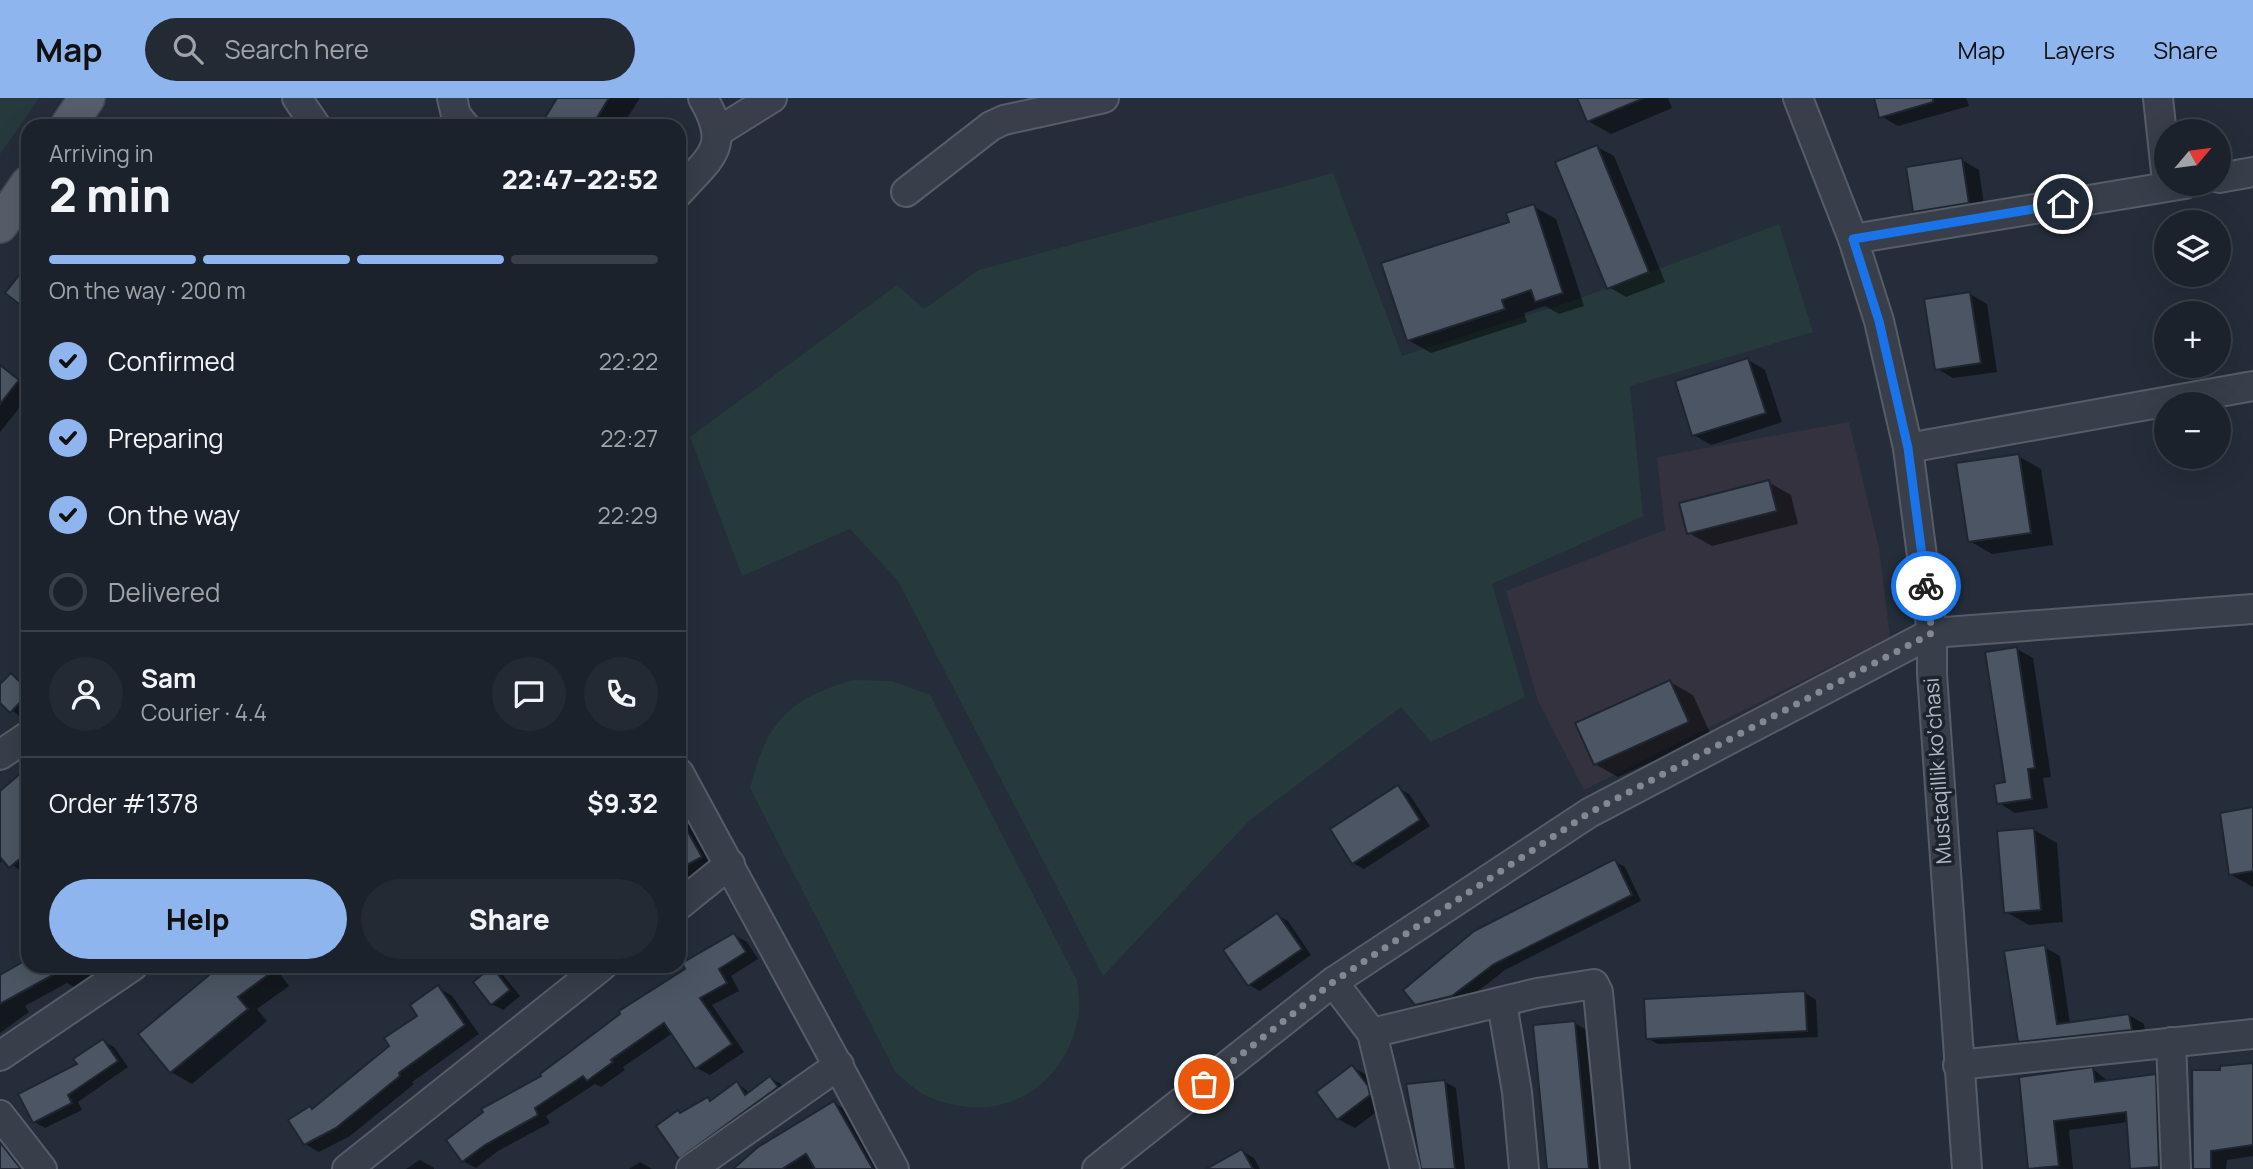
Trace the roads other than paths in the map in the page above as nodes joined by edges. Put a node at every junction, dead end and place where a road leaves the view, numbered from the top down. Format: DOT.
graph roads {
  1 [pos="87,98"];
  2 [pos="297,98"];
  3 [pos="452,98"];
  4 [pos="703,98"];
  5 [pos="772,98"];
  6 [pos="1104,98"];
  7 [pos="1798,98"];
  8 [pos="2158,98"];
  9 [pos="73,119"];
  10 [pos="311,119"];
  11 [pos="459,119"];
  12 [pos="2162,119"];
  13 [pos="719,131"];
  14 [pos="2253,172"];
  15 [pos="2231,176"];
  16 [pos="686,184"];
  17 [pos="2154,184"];
  18 [pos="906,192"];
  19 [pos="21,194"];
  20 [pos="0,225"];
  21 [pos="1853,239"];
  22 [pos="2253,386"];
  23 [pos="1908,448"];
  24 [pos="2253,609"];
  25 [pos="1932,633"];
  26 [pos="21,741"];
  27 [pos="0,755"];
  28 [pos="686,785"];
  29 [pos="730,864"];
  30 [pos="686,899"];
  31 [pos="123,973"];
  32 [pos="593,973"];
  33 [pos="1333,982"];
  34 [pos="1502,1003"];
  35 [pos="1373,1033"];
  36 [pos="2253,1034"];
  37 [pos="2171,1042"];
  38 [pos="0,1056"];
  39 [pos="839,1065"];
  40 [pos="1958,1065"];
  41 [pos="0,1115"];
  42 [pos="42,1169"];
  43 [pos="348,1169"];
  44 [pos="691,1169"];
  45 [pos="894,1169"];
  46 [pos="1097,1169"];
  47 [pos="1405,1169"];
  48 [pos="1524,1169"];
  49 [pos="1615,1169"];
  50 [pos="1967,1169"];
  51 [pos="2176,1169"];
  1 -- 9 [label="main road"];
  2 -- 10 [label="street"];
  3 -- 11 [label="street"];
  4 -- 13 [label="street"];
  5 -- 13 [label="street"];
  6 -- 18 [label="street"];
  7 -- 21 [label="street, Mustaqillik ko‘chasi"];
  8 -- 12 [label="street"];
  13 -- 16 [label="street"];
  14 -- 15 [label="street"];
  17 -- 21 [label="street"];
  19 -- 20 [label="main road"];
  21 -- 23 [label="street, Mustaqillik ko‘chasi"];
  22 -- 23 [label="street"];
  23 -- 25 [label="street, Mustaqillik ko‘chasi"];
  24 -- 25 [label="street"];
  25 -- 33 [label="street"];
  25 -- 40 [label="street, Mustaqillik ko‘chasi"];
  26 -- 27 [label="street"];
  28 -- 29 [label="street"];
  29 -- 30 [label="street"];
  29 -- 39 [label="street"];
  31 -- 38 [label="street"];
  32 -- 43 [label="street"];
  33 -- 35 [label="street"];
  33 -- 46 [label="street"];
  34 -- 35 [label="street"];
  34 -- 48 [label="street"];
  34 -- 49 [label="street"];
  35 -- 47 [label="street"];
  36 -- 37 [label="street"];
  37 -- 40 [label="street"];
  37 -- 51 [label="street"];
  39 -- 44 [label="street"];
  39 -- 45 [label="street"];
  40 -- 50 [label="street, Mustaqillik ko‘chasi"];
  41 -- 42 [label="street"];
}
